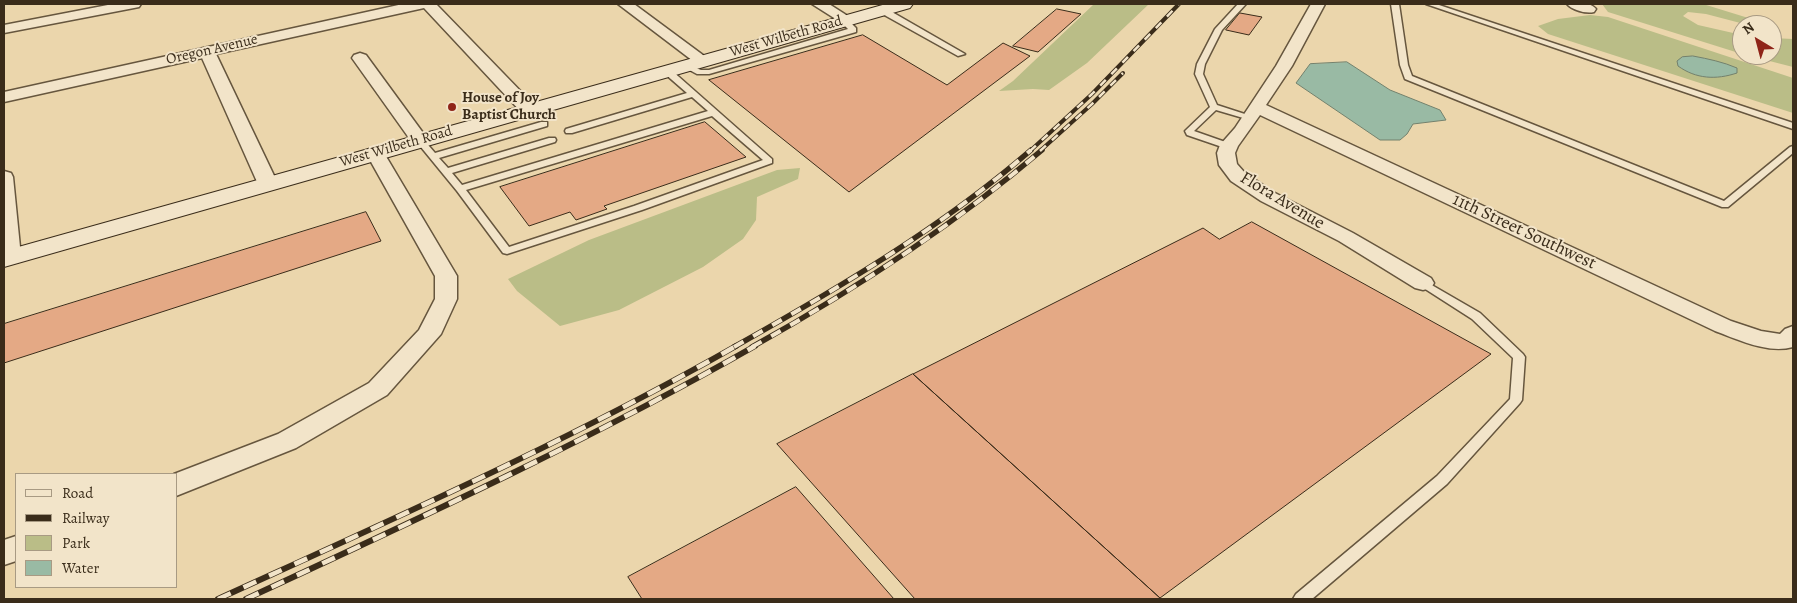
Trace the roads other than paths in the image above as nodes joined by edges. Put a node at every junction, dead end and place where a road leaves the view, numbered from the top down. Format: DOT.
graph roads {
  1 [pos="134,4"];
  2 [pos="421,4"];
  3 [pos="428,4"];
  4 [pos="625,4"];
  5 [pos="819,4"];
  6 [pos="904,4"];
  7 [pos="1242,4"];
  8 [pos="1318,4"];
  9 [pos="1395,4"];
  10 [pos="1430,4"];
  11 [pos="1574,4"];
  12 [pos="1589,8"];
  13 [pos="882,10"];
  14 [pos="845,20"];
  15 [pos="4,29"];
  16 [pos="207,52"];
  17 [pos="961,54"];
  18 [pos="360,58"];
  19 [pos="694,63"];
  20 [pos="667,71"];
  21 [pos="694,94"];
  22 [pos="4,97"];
  23 [pos="1214,107"];
  24 [pos="529,110"];
  25 [pos="715,112"];
  26 [pos="1253,112"];
  27 [pos="544,124"];
  28 [pos="1793,126"];
  29 [pos="569,131"];
  30 [pos="552,140"];
  31 [pos="1228,146"];
  32 [pos="426,149"];
  33 [pos="1793,150"];
  34 [pos="375,153"];
  35 [pos="446,172"];
  36 [pos="4,177"];
  37 [pos="268,184"];
  38 [pos="460,189"];
  39 [pos="7,258"];
  40 [pos="1423,283"];
  41 [pos="1793,334"];
  42 [pos="178,484"];
  43 [pos="1301,599"];
  1 -- 15 [label="street"];
  2 -- 16 [label="street, Oregon Avenue"];
  3 -- 24 [label="street"];
  4 -- 19 [label="street"];
  5 -- 14 [label="street"];
  6 -- 13 [label="main road, West Wilbeth Road"];
  7 -- 23 [label="lane"];
  8 -- 26 [label="street"];
  9 -- 33 [label="lane"];
  10 -- 28 [label="lane"];
  11 -- 12 [label="street"];
  13 -- 14 [label="main road, West Wilbeth Road"];
  13 -- 17 [label="lane"];
  14 -- 19 [label="main road, West Wilbeth Road"];
  16 -- 22 [label="street, Oregon Avenue"];
  16 -- 37 [label="street"];
  18 -- 32 [label="street"];
  19 -- 20 [label="main road, West Wilbeth Road"];
  20 -- 21 [label="lane"];
  20 -- 24 [label="main road, West Wilbeth Road"];
  21 -- 25 [label="lane"];
  21 -- 29 [label="lane"];
  23 -- 26 [label="lane"];
  23 -- 31 [label="lane"];
  24 -- 32 [label="main road, West Wilbeth Road"];
  25 -- 38 [label="lane"];
  25 -- 38 [label="lane"];
  26 -- 31 [label="street"];
  26 -- 41 [label="street, 11th Street Southwest"];
  27 -- 32 [label="lane"];
  30 -- 35 [label="lane"];
  31 -- 40 [label="street, Flora Avenue"];
  32 -- 34 [label="main road, West Wilbeth Road"];
  32 -- 35 [label="lane"];
  34 -- 37 [label="main road, West Wilbeth Road"];
  34 -- 42 [label="street"];
  35 -- 38 [label="lane"];
  36 -- 39 [label="street"];
  37 -- 39 [label="main road, West Wilbeth Road"];
  40 -- 43 [label="lane"];
}
